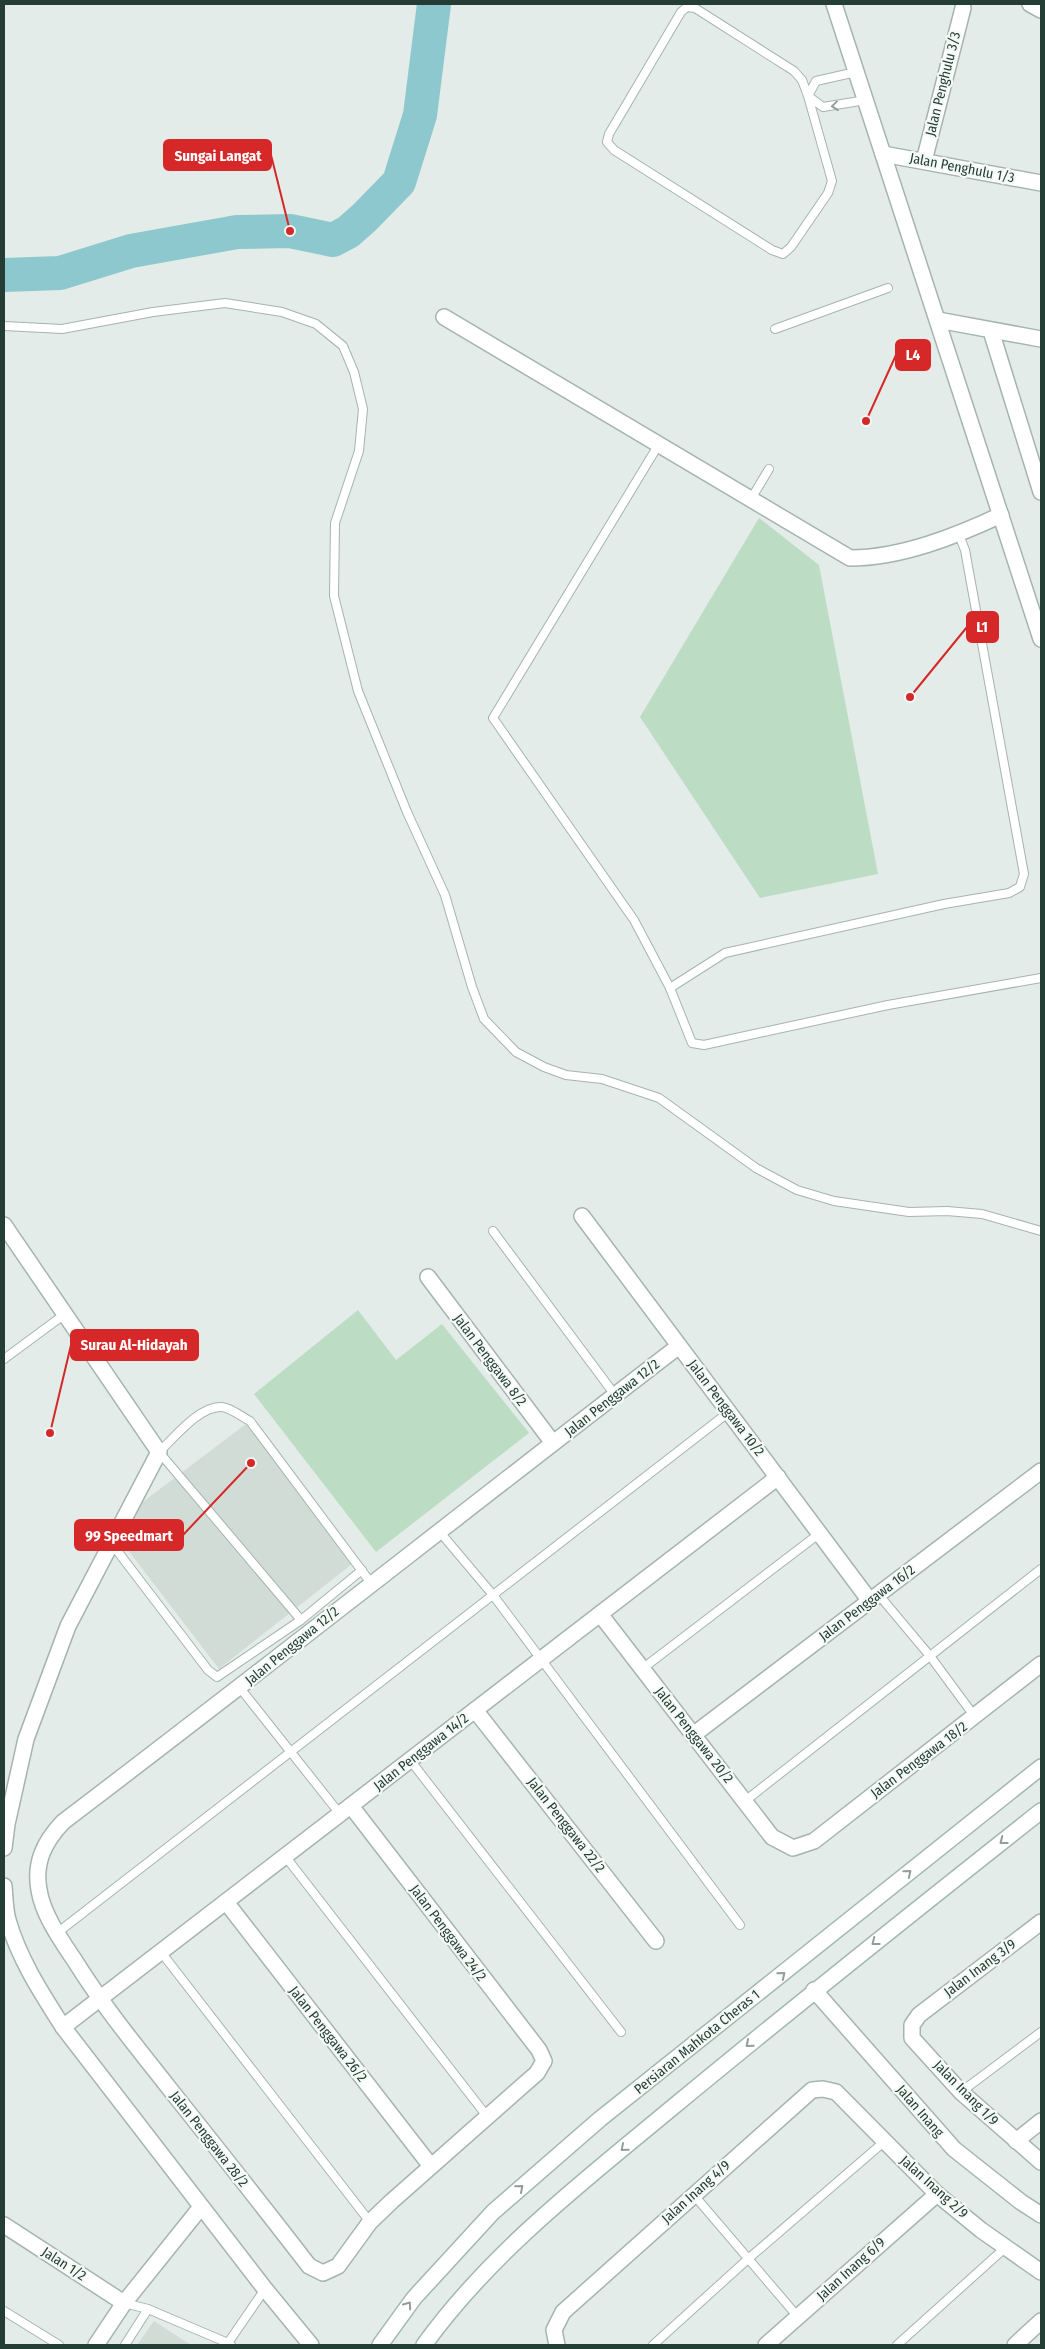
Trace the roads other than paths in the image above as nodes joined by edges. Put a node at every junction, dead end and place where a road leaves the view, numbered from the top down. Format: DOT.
graph roads {
  1 [pos="834,4"];
  2 [pos="1030,4"];
  3 [pos="963,8"];
  4 [pos="1041,10"];
  5 [pos="856,72"];
  6 [pos="808,96"];
  7 [pos="866,100"];
  8 [pos="883,154"];
  9 [pos="924,161"];
  10 [pos="1041,183"];
  11 [pos="888,288"];
  12 [pos="444,317"];
  13 [pos="938,320"];
  14 [pos="4,326"];
  15 [pos="775,329"];
  16 [pos="991,331"];
  17 [pos="1041,339"];
  18 [pos="659,444"];
  19 [pos="769,469"];
  20 [pos="1041,492"];
  21 [pos="751,500"];
  22 [pos="1001,514"];
  23 [pos="959,535"];
  24 [pos="1041,639"];
  25 [pos="1041,978"];
  26 [pos="670,988"];
  27 [pos="582,1216"];
  28 [pos="4,1225"];
  29 [pos="492,1231"];
  30 [pos="1041,1231"];
  31 [pos="428,1277"];
  32 [pos="65,1314"];
  33 [pos="679,1346"];
  34 [pos="4,1359"];
  35 [pos="615,1396"];
  36 [pos="729,1412"];
  37 [pos="553,1443"];
  38 [pos="159,1452"];
  39 [pos="1041,1471"];
  40 [pos="778,1476"];
  41 [pos="439,1531"];
  42 [pos="820,1533"];
  43 [pos="112,1544"];
  44 [pos="1041,1569"];
  45 [pos="362,1570"];
  46 [pos="371,1583"];
  47 [pos="493,1595"];
  48 [pos="874,1598"];
  49 [pos="600,1614"];
  50 [pos="301,1620"];
  51 [pos="930,1656"];
  52 [pos="541,1659"];
  53 [pos="1041,1664"];
  54 [pos="642,1669"];
  55 [pos="240,1688"];
  56 [pos="475,1710"];
  57 [pos="975,1718"];
  58 [pos="693,1735"];
  59 [pos="290,1752"];
  60 [pos="410,1760"];
  61 [pos="1041,1767"];
  62 [pos="745,1801"];
  63 [pos="345,1810"];
  64 [pos="1041,1811"];
  65 [pos="5,1824"];
  66 [pos="4,1848"];
  67 [pos="793,1848"];
  68 [pos="285,1856"];
  69 [pos="4,1886"];
  70 [pos="226,1902"];
  71 [pos="1041,1922"];
  72 [pos="740,1925"];
  73 [pos="57,1933"];
  74 [pos="656,1941"];
  75 [pos="161,1952"];
  76 [pos="814,1990"];
  77 [pos="99,2000"];
  78 [pos="919,2015"];
  79 [pos="63,2027"];
  80 [pos="621,2032"];
  81 [pos="1041,2032"];
  82 [pos="836,2092"];
  83 [pos="961,2092"];
  84 [pos="486,2115"];
  85 [pos="1041,2121"];
  86 [pos="885,2141"];
  87 [pos="1016,2141"];
  88 [pos="1041,2162"];
  89 [pos="430,2165"];
  90 [pos="692,2194"];
  91 [pos="937,2194"];
  92 [pos="201,2207"];
  93 [pos="1041,2215"];
  94 [pos="370,2222"];
  95 [pos="4,2225"];
  96 [pos="1006,2248"];
  97 [pos="748,2259"];
  98 [pos="1041,2272"];
  99 [pos="265,2289"];
  100 [pos="124,2303"];
  101 [pos="148,2309"];
  102 [pos="4,2311"];
  103 [pos="798,2317"];
  104 [pos="1041,2321"];
  105 [pos="229,2344"];
  106 [pos="58,2345"];
  107 [pos="96,2345"];
  108 [pos="125,2345"];
  109 [pos="311,2345"];
  110 [pos="380,2345"];
  111 [pos="424,2345"];
  112 [pos="557,2345"];
  113 [pos="653,2345"];
  114 [pos="766,2345"];
  115 [pos="897,2345"];
  116 [pos="1015,2345"];
  1 -- 5 [label="street"];
  2 -- 4 [label="street"];
  3 -- 9 [label="street, Jalan Penghulu 3/3"];
  5 -- 6 [label="lane"];
  5 -- 7 [label="street"];
  6 -- 6 [label="lane"];
  7 -- 6 [label="lane, one-way"];
  7 -- 8 [label="street"];
  8 -- 9 [label="street, Jalan Penghulu 1/3"];
  8 -- 13 [label="street"];
  9 -- 10 [label="street, Jalan Penghulu 1/3"];
  11 -- 15 [label="lane"];
  12 -- 18 [label="street"];
  13 -- 16 [label="street"];
  13 -- 22 [label="street"];
  14 -- 30 [label="lane"];
  16 -- 17 [label="street"];
  16 -- 20 [label="street"];
  18 -- 21 [label="street"];
  18 -- 26 [label="lane"];
  19 -- 21 [label="lane"];
  21 -- 23 [label="street"];
  22 -- 23 [label="street"];
  22 -- 24 [label="street"];
  23 -- 26 [label="lane"];
  25 -- 26 [label="lane"];
  27 -- 33 [label="street, Jalan Penggawa 10/2"];
  28 -- 32 [label="street"];
  29 -- 35 [label="lane"];
  31 -- 37 [label="street, Jalan Penggawa 8/2"];
  32 -- 34 [label="lane"];
  32 -- 38 [label="street"];
  33 -- 35 [label="street, Jalan Penggawa 12/2"];
  33 -- 36 [label="street, Jalan Penggawa 10/2"];
  35 -- 37 [label="street, Jalan Penggawa 12/2"];
  36 -- 40 [label="street, Jalan Penggawa 10/2"];
  36 -- 47 [label="lane"];
  37 -- 41 [label="street, Jalan Penggawa 12/2"];
  38 -- 43 [label="street"];
  38 -- 45 [label="lane"];
  38 -- 50 [label="lane"];
  39 -- 48 [label="street, Jalan Penggawa 16/2"];
  40 -- 42 [label="street, Jalan Penggawa 10/2"];
  40 -- 49 [label="street, Jalan Penggawa 14/2"];
  41 -- 46 [label="street, Jalan Penggawa 12/2"];
  41 -- 47 [label="lane"];
  42 -- 48 [label="street, Jalan Penggawa 10/2"];
  42 -- 54 [label="lane"];
  43 -- 50 [label="lane"];
  43 -- 65 [label="street"];
  44 -- 51 [label="lane"];
  45 -- 46 [label="lane"];
  45 -- 50 [label="lane"];
  46 -- 55 [label="street, Jalan Penggawa 12/2"];
  47 -- 52 [label="lane"];
  47 -- 59 [label="lane"];
  48 -- 51 [label="lane"];
  48 -- 58 [label="street, Jalan Penggawa 16/2"];
  49 -- 52 [label="street, Jalan Penggawa 14/2"];
  49 -- 54 [label="street, Jalan Penggawa 20/2"];
  51 -- 57 [label="lane"];
  51 -- 62 [label="lane"];
  52 -- 56 [label="street, Jalan Penggawa 14/2"];
  52 -- 72 [label="lane"];
  53 -- 57 [label="street, Jalan Penggawa 18/2"];
  54 -- 58 [label="street, Jalan Penggawa 20/2"];
  55 -- 59 [label="lane"];
  55 -- 73 [label="street, Jalan Penggawa 12/2"];
  56 -- 60 [label="street, Jalan Penggawa 14/2"];
  56 -- 74 [label="street, Jalan Penggawa 22/2"];
  57 -- 67 [label="street, Jalan Penggawa 18/2"];
  58 -- 62 [label="street, Jalan Penggawa 20/2"];
  59 -- 63 [label="lane"];
  59 -- 73 [label="lane"];
  60 -- 63 [label="street, Jalan Penggawa 14/2"];
  60 -- 80 [label="lane"];
  110 -- 61 [label="street, Persiaran Mahkota Cheras 1, one-way"];
  62 -- 67 [label="street, Jalan Penggawa 20/2"];
  63 -- 68 [label="street, Jalan Penggawa 14/2"];
  63 -- 84 [label="street, Jalan Penggawa 24/2"];
  64 -- 76 [label="street, one-way"];
  65 -- 66 [label="street"];
  68 -- 70 [label="street, Jalan Penggawa 14/2"];
  68 -- 84 [label="lane"];
  69 -- 79 [label="street"];
  70 -- 75 [label="street, Jalan Penggawa 14/2"];
  70 -- 89 [label="street, Jalan Penggawa 26/2"];
  71 -- 78 [label="street, Jalan Inang 3/9"];
  73 -- 77 [label="street, Jalan Penggawa 12/2"];
  75 -- 77 [label="street, Jalan Penggawa 14/2"];
  75 -- 94 [label="lane"];
  76 -- 93 [label="street, Jalan Inang"];
  76 -- 111 [label="street, one-way"];
  77 -- 79 [label="street, Jalan Penggawa 14/2"];
  77 -- 94 [label="street, Jalan Penggawa 28/2"];
  78 -- 83 [label="street, Jalan Inang 1/9"];
  79 -- 92 [label="street"];
  81 -- 83 [label="lane"];
  82 -- 86 [label="street, Jalan Inang 2/9"];
  82 -- 90 [label="street, Jalan Inang 4/9"];
  83 -- 87 [label="street, Jalan Inang 1/9"];
  84 -- 89 [label="street"];
  85 -- 87 [label="street"];
  86 -- 91 [label="street, Jalan Inang 2/9"];
  86 -- 97 [label="lane"];
  87 -- 88 [label="street, Jalan Inang 1/9"];
  89 -- 94 [label="street"];
  90 -- 97 [label="lane"];
  90 -- 112 [label="street, Jalan Inang 4/9"];
  91 -- 96 [label="street, Jalan Inang 2/9"];
  91 -- 103 [label="street, Jalan Inang 6/9"];
  92 -- 99 [label="street"];
  92 -- 100 [label="street"];
  95 -- 100 [label="street, Jalan 1/2"];
  96 -- 98 [label="street, Jalan Inang 2/9"];
  96 -- 115 [label="lane"];
  97 -- 103 [label="lane"];
  97 -- 113 [label="lane"];
  99 -- 105 [label="lane"];
  99 -- 109 [label="street"];
  100 -- 101 [label="lane"];
  100 -- 107 [label="street"];
  101 -- 105 [label="lane"];
  101 -- 108 [label="lane"];
  102 -- 106 [label="lane"];
  103 -- 114 [label="street, Jalan Inang 6/9"];
  104 -- 116 [label="street"];
}
